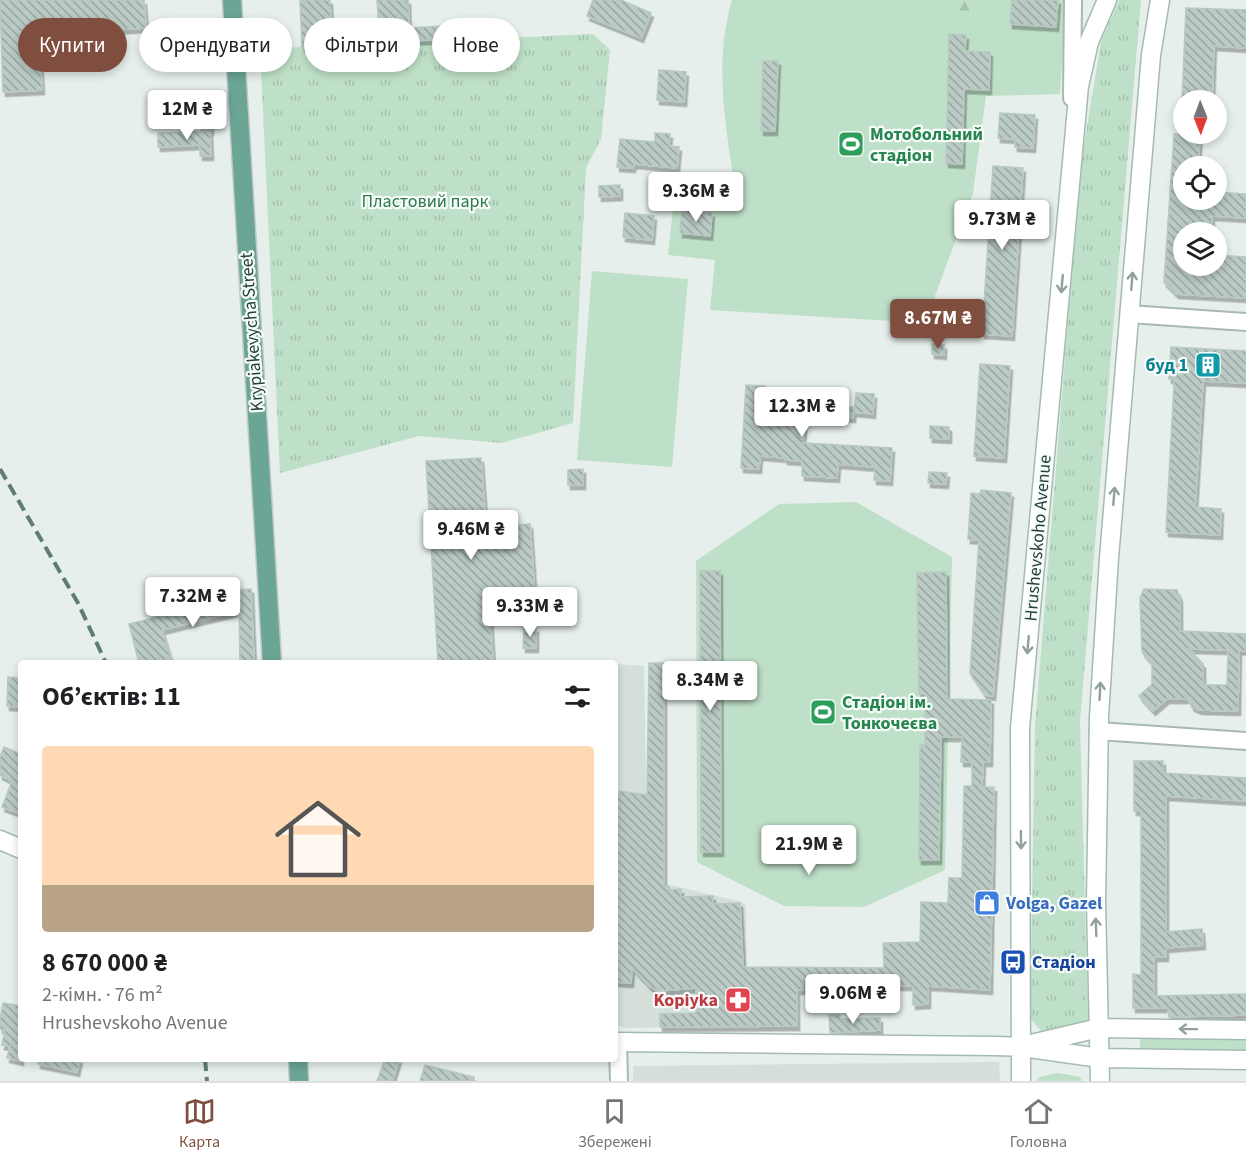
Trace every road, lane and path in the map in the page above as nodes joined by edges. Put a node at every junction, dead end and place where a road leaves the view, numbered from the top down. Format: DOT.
graph roads {
  1 [pos="232,0"];
  2 [pos="1073,0"];
  3 [pos="1107,0"];
  4 [pos="1160,0"];
  5 [pos="1073,152"];
  6 [pos="1129,314"];
  7 [pos="1246,322"];
  8 [pos="272,660"];
  9 [pos="1098,731"];
  10 [pos="1246,741"];
  11 [pos="0,840"];
  12 [pos="18,848"];
  13 [pos="1099,1028"];
  14 [pos="1246,1030"];
  15 [pos="618,1042"];
  16 [pos="1022,1047"];
  17 [pos="1100,1058"];
  18 [pos="1246,1060"];
  19 [pos="298,1062"];
  20 [pos="618,1062"];
  21 [pos="299,1081"];
  22 [pos="619,1081"];
  23 [pos="1021,1081"];
  24 [pos="1100,1081"];
  1 -- 8 [label="main road, Krypiakevycha Street"];
  2 -- 5 [label="street"];
  3 -- 5 [label="main road, Hrushevskoho Avenue"];
  6 -- 4 [label="main road, one-way"];
  5 -- 16 [label="main road, Hrushevskoho Avenue, one-way"];
  6 -- 7 [label="street"];
  9 -- 6 [label="main road, one-way"];
  9 -- 10 [label="street"];
  13 -- 9 [label="main road, one-way"];
  11 -- 12 [label="main road"];
  14 -- 13 [label="main road, one-way"];
  13 -- 16 [label="main road"];
  13 -- 17 [label="main road"];
  15 -- 16 [label="main road"];
  16 -- 17 [label="main road"];
  16 -- 23 [label="main road, Hrushevskoho Avenue"];
  17 -- 18 [label="main road"];
  17 -- 24 [label="main road"];
  19 -- 21 [label="main road"];
  20 -- 22 [label="street"];
}
